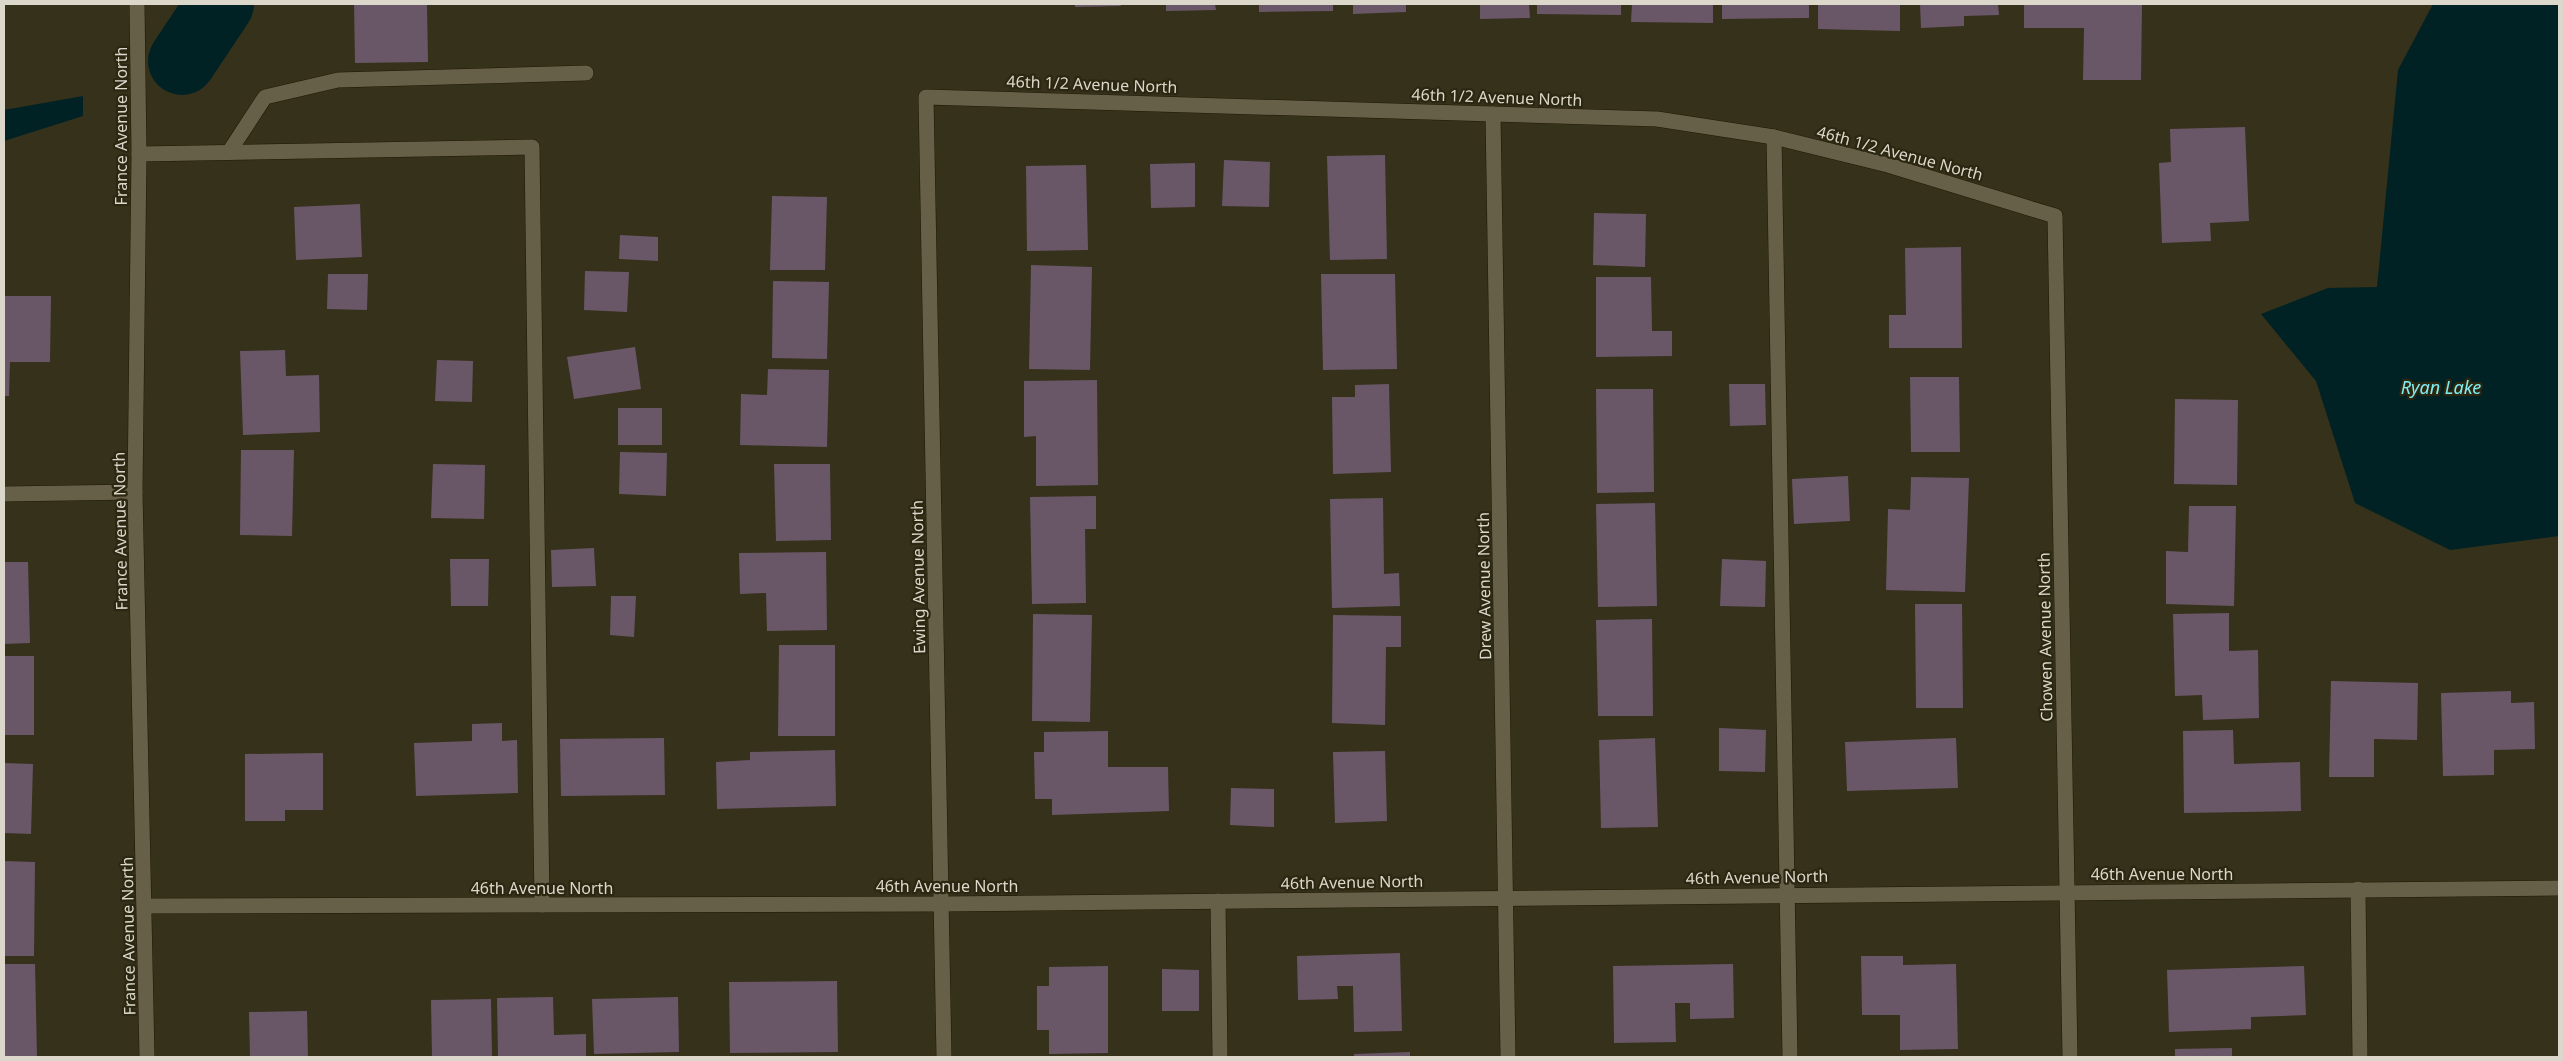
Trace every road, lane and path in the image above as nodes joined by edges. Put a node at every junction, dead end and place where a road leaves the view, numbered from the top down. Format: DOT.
graph roads {
  1 [pos="137,4"];
  2 [pos="586,74"];
  3 [pos="926,97"];
  4 [pos="1493,114"];
  5 [pos="1774,137"];
  6 [pos="229,152"];
  7 [pos="139,154"];
  8 [pos="2055,216"];
  9 [pos="135,492"];
  10 [pos="4,494"];
  11 [pos="2559,888"];
  12 [pos="2358,890"];
  13 [pos="2067,892"];
  14 [pos="1788,894"];
  15 [pos="1507,898"];
  16 [pos="1218,901"];
  17 [pos="942,904"];
  18 [pos="542,905"];
  19 [pos="146,906"];
  20 [pos="147,1057"];
  21 [pos="944,1057"];
  22 [pos="1220,1057"];
  23 [pos="1508,1057"];
  24 [pos="1790,1057"];
  25 [pos="2070,1057"];
  26 [pos="2360,1057"];
  1 -- 7 [label="street, France Avenue North"];
  2 -- 6 [label="street"];
  3 -- 4 [label="street, 46th 1/2 Avenue North"];
  3 -- 17 [label="street, Ewing Avenue North"];
  4 -- 5 [label="street, 46th 1/2 Avenue North"];
  4 -- 15 [label="street, Drew Avenue North"];
  5 -- 8 [label="street, 46th 1/2 Avenue North"];
  5 -- 14 [label="street"];
  6 -- 7 [label="street"];
  6 -- 18 [label="street"];
  7 -- 9 [label="street, France Avenue North"];
  8 -- 13 [label="street, Chowen Avenue North"];
  9 -- 10 [label="street"];
  9 -- 19 [label="street, France Avenue North"];
  11 -- 12 [label="street, 46th Avenue North"];
  12 -- 13 [label="street, 46th Avenue North"];
  12 -- 26 [label="street"];
  13 -- 14 [label="street, 46th Avenue North"];
  13 -- 25 [label="street, Chowen Avenue North"];
  14 -- 15 [label="street, 46th Avenue North"];
  14 -- 24 [label="street"];
  15 -- 16 [label="street, 46th Avenue North"];
  15 -- 23 [label="street, Drew Avenue North"];
  16 -- 17 [label="street, 46th Avenue North"];
  16 -- 22 [label="street"];
  17 -- 18 [label="street, 46th Avenue North"];
  17 -- 21 [label="street, Ewing Avenue North"];
  18 -- 19 [label="street, 46th Avenue North"];
  19 -- 20 [label="street, France Avenue North"];
}
